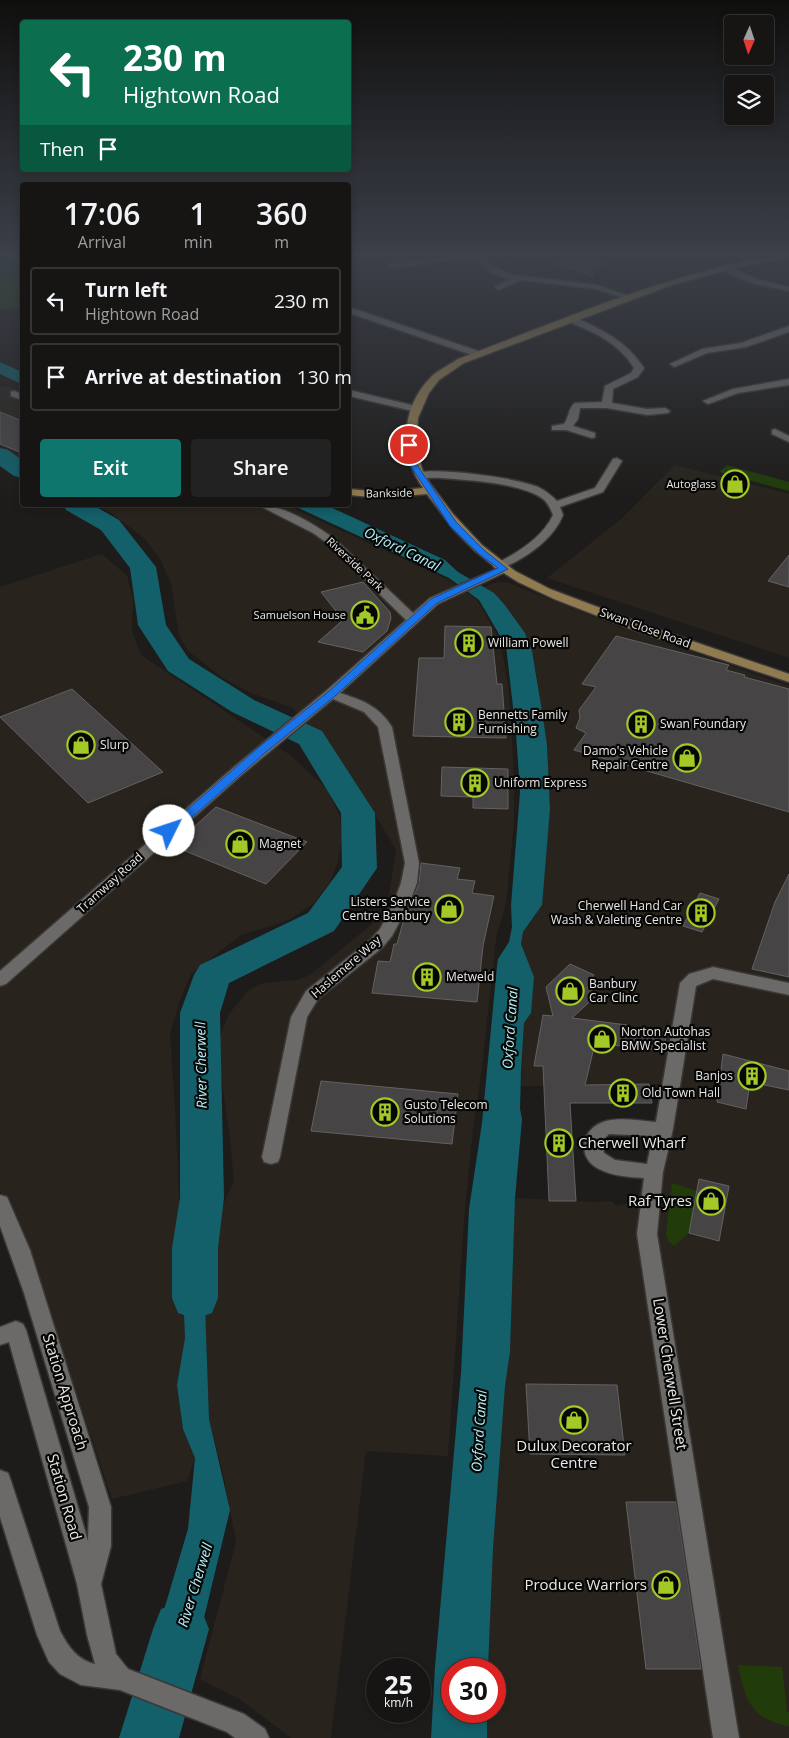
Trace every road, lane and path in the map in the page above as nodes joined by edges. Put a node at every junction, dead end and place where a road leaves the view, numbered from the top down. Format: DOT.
graph roads {
  1 [pos="426,336"];
  2 [pos="525,336"];
  3 [pos="608,336"];
  4 [pos="770,336"];
  5 [pos="478,354"];
  6 [pos="696,365"];
  7 [pos="789,382"];
  8 [pos="351,393"];
  9 [pos="722,397"];
  10 [pos="708,401"];
  11 [pos="734,402"];
  12 [pos="607,405"];
  13 [pos="417,409"];
  14 [pos="665,411"];
  15 [pos="567,427"];
  16 [pos="555,428"];
  17 [pos="592,435"];
  18 [pos="775,437"];
  19 [pos="788,439"];
  20 [pos="617,461"];
  21 [pos="420,475"];
  22 [pos="430,491"];
  23 [pos="351,492"];
  24 [pos="554,505"];
  25 [pos="267,507"];
  26 [pos="502,567"];
  27 [pos="413,620"];
  28 [pos="789,678"];
  29 [pos="331,694"];
  30 [pos="0,980"];
  31 [pos="789,989"];
  32 [pos="664,1129"];
  33 [pos="271,1157"];
  34 [pos="654,1172"];
  35 [pos="0,1203"];
  36 [pos="8,1333"];
  37 [pos="0,1481"];
  38 [pos="89,1584"];
  39 [pos="120,1678"];
  40 [pos="256,1738"];
  41 [pos="726,1738"];
  1 -- 5 [label="street"];
  2 -- 5 [label="street, Swan Close Road"];
  3 -- 12 [label="street"];
  4 -- 6 [label="street"];
  5 -- 13 [label="street, Swan Close Road"];
  7 -- 9 [label="street"];
  8 -- 13 [label="street"];
  9 -- 10 [label="street"];
  9 -- 11 [label="street"];
  12 -- 14 [label="street"];
  12 -- 15 [label="street"];
  13 -- 21 [label="street, Swan Close Road"];
  15 -- 16 [label="street"];
  15 -- 17 [label="street"];
  18 -- 19 [label="street"];
  20 -- 24 [label="street"];
  21 -- 22 [label="street, Swan Close Road"];
  21 -- 24 [label="street"];
  22 -- 23 [label="street, Bankside"];
  22 -- 26 [label="street, Swan Close Road"];
  24 -- 26 [label="street, Tramway Road"];
  25 -- 27 [label="street, Riverside Park"];
  26 -- 27 [label="street, Tramway Road"];
  26 -- 28 [label="street, Swan Close Road"];
  27 -- 29 [label="street, Tramway Road"];
  29 -- 30 [label="street, Tramway Road"];
  29 -- 33 [label="street, Haslemere Way"];
  31 -- 32 [label="street, Lower Cherwell Street"];
  32 -- 34 [label="street, Lower Cherwell Street"];
  32 -- 34 [label="street"];
  34 -- 41 [label="street, Lower Cherwell Street"];
  35 -- 38 [label="street, Station Approach"];
  36 -- 38 [label="street, Station Road"];
  37 -- 39 [label="street"];
  38 -- 39 [label="street, Station Road"];
  39 -- 40 [label="street"];
}
